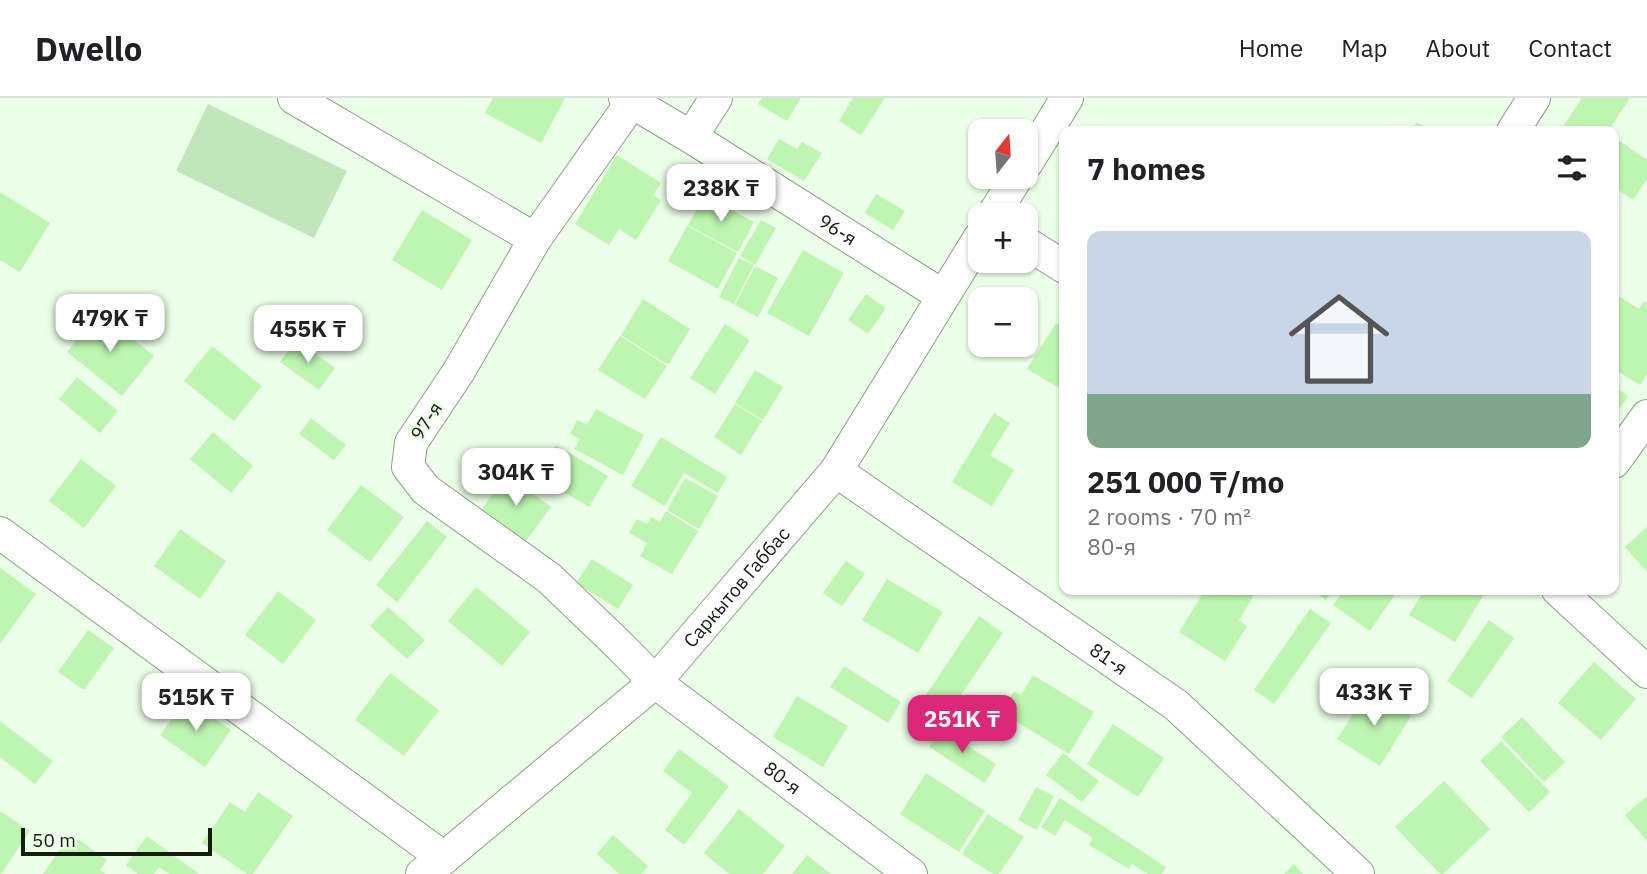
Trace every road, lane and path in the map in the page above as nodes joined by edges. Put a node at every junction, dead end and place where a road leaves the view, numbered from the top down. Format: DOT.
graph roads {
  1 [pos="294,98"];
  2 [pos="716,98"];
  3 [pos="1067,98"];
  4 [pos="1534,98"];
  5 [pos="629,100"];
  6 [pos="1516,126"];
  7 [pos="691,137"];
  8 [pos="1038,145"];
  9 [pos="535,239"];
  10 [pos="1038,251"];
  11 [pos="968,256"];
  12 [pos="1059,264"];
  13 [pos="943,296"];
  14 [pos="1647,416"];
  15 [pos="1619,455"];
  16 [pos="836,471"];
  17 [pos="0,533"];
  18 [pos="1563,595"];
  19 [pos="1647,672"];
  20 [pos="655,682"];
  21 [pos="430,869"];
  22 [pos="911,874"];
  23 [pos="1357,874"];
  1 -- 9 [label="street"];
  2 -- 7 [label="street"];
  3 -- 8 [label="street"];
  4 -- 6 [label="street"];
  5 -- 7 [label="street, 96-я"];
  5 -- 9 [label="street, 97-я"];
  7 -- 13 [label="street, 96-я"];
  9 -- 20 [label="street, 97-я"];
  10 -- 12 [label="street"];
  11 -- 13 [label="street, Саркытов Габбас"];
  13 -- 16 [label="street, Саркытов Габбас"];
  14 -- 15 [label="street"];
  16 -- 20 [label="street, Саркытов Габбас"];
  16 -- 23 [label="street, 81-я"];
  17 -- 21 [label="street"];
  18 -- 19 [label="street"];
  20 -- 21 [label="street, Саркытов Габбас"];
  20 -- 22 [label="street, 80-я"];
}
